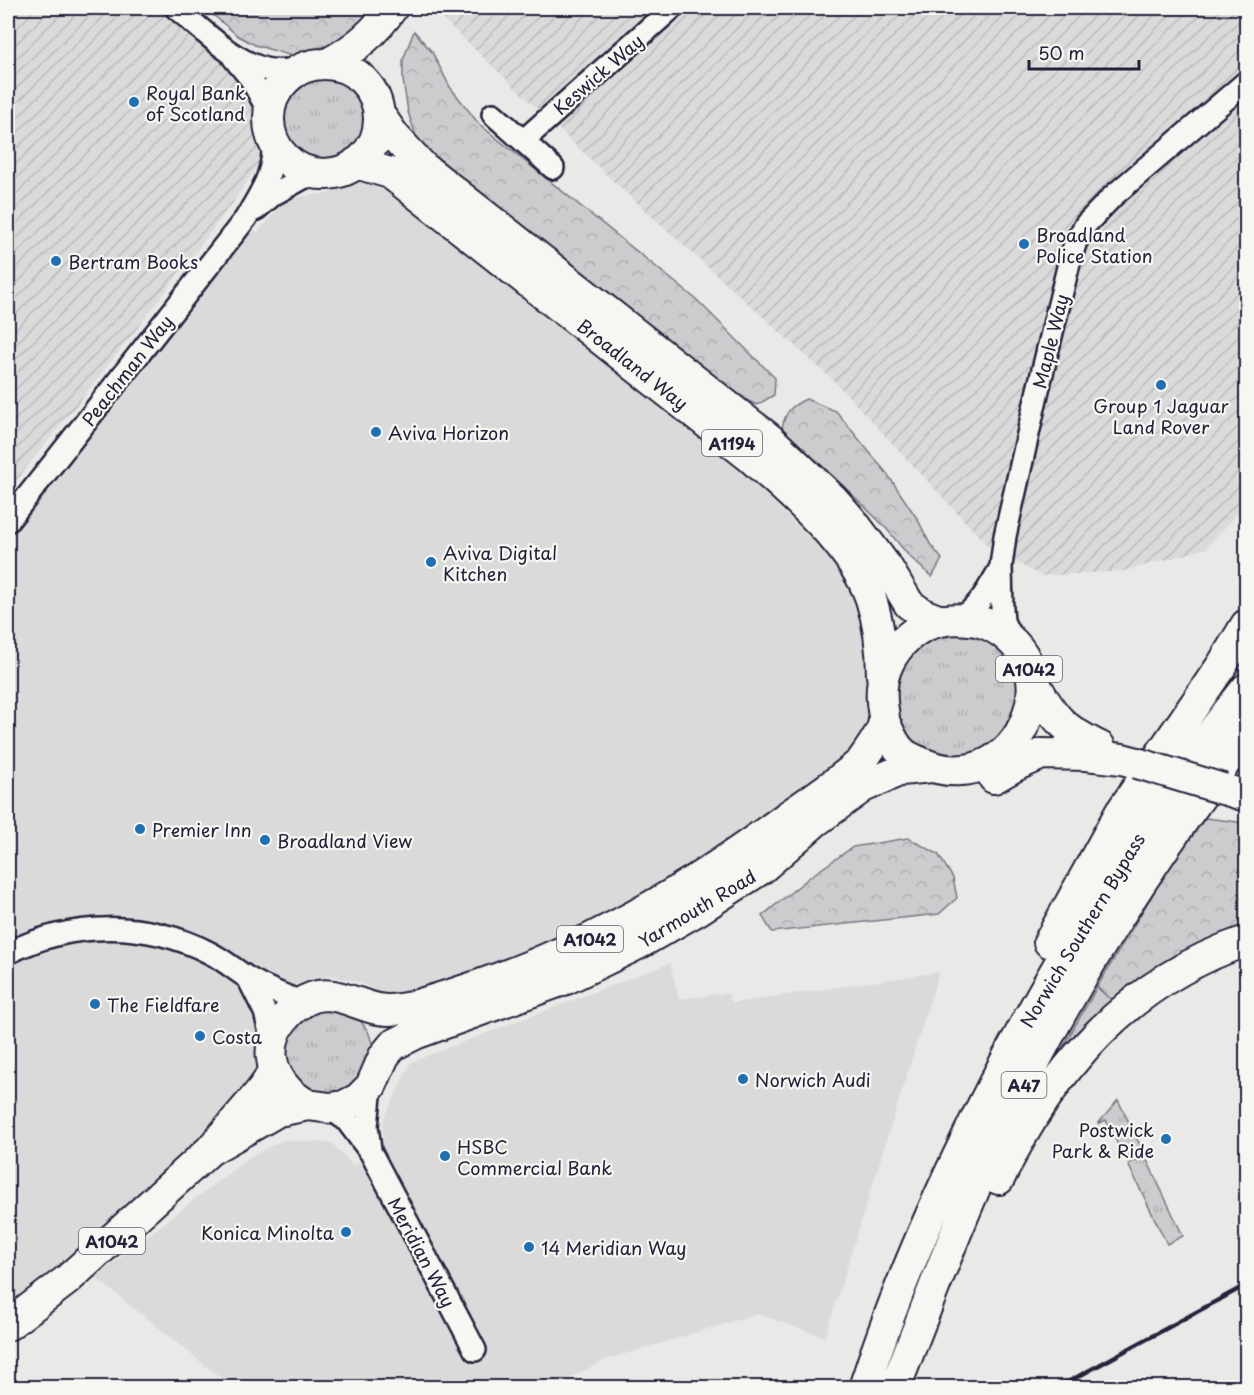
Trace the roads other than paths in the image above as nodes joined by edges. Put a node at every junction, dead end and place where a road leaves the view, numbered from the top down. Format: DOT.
graph roads {
  1 [pos="176,8"];
  2 [pos="672,8"];
  3 [pos="386,17"];
  4 [pos="229,51"];
  5 [pos="315,66"];
  6 [pos="1246,82"];
  7 [pos="376,103"];
  8 [pos="493,114"];
  9 [pos="272,127"];
  10 [pos="524,140"];
  11 [pos="356,163"];
  12 [pos="553,168"];
  13 [pos="314,172"];
  14 [pos="246,218"];
  15 [pos="8,521"];
  16 [pos="1001,566"];
  17 [pos="949,619"];
  18 [pos="1246,625"];
  19 [pos="1012,641"];
  20 [pos="882,676"];
  21 [pos="1034,682"];
  22 [pos="1246,689"];
  23 [pos="884,721"];
  24 [pos="1246,735"];
  25 [pos="1012,746"];
  26 [pos="1086,755"];
  27 [pos="1122,759"];
  28 [pos="932,767"];
  29 [pos="1246,796"];
  30 [pos="761,869"];
  31 [pos="1246,941"];
  32 [pos="8,953"];
  33 [pos="248,978"];
  34 [pos="302,1002"];
  35 [pos="363,1004"];
  36 [pos="384,1056"];
  37 [pos="273,1057"];
  38 [pos="371,1086"];
  39 [pos="319,1106"];
  40 [pos="973,1124"];
  41 [pos="210,1150"];
  42 [pos="371,1153"];
  43 [pos="8,1325"];
  44 [pos="475,1350"];
  45 [pos="864,1388"];
  46 [pos="897,1388"];
  1 -- 4 [label="street"];
  2 -- 10 [label="street, Keswick Way"];
  3 -- 5 [label="highway"];
  3 -- 7 [label="highway"];
  4 -- 5 [label="street"];
  4 -- 9 [label="street"];
  5 -- 7 [label="highway"];
  5 -- 9 [label="highway"];
  6 -- 16 [label="street, Maple Way"];
  7 -- 11 [label="highway"];
  7 -- 17 [label="highway, Broadland Way / A1194"];
  8 -- 10 [label="street"];
  9 -- 13 [label="highway"];
  9 -- 14 [label="street, Peachman Way"];
  10 -- 12 [label="street"];
  11 -- 13 [label="highway"];
  11 -- 20 [label="highway, Broadland Way / A1194"];
  13 -- 14 [label="street, Peachman Way"];
  14 -- 15 [label="street, Peachman Way"];
  16 -- 17 [label="street, Maple Way"];
  16 -- 19 [label="street, Maple Way"];
  17 -- 19 [label="highway, Yarmouth Road / A1042"];
  17 -- 20 [label="highway, Yarmouth Road / A1042"];
  18 -- 40 [label="highway, A47"];
  19 -- 21 [label="highway, Yarmouth Road / A1042"];
  20 -- 23 [label="highway, Yarmouth Road / A1042"];
  21 -- 25 [label="highway, Yarmouth Road / A1042"];
  21 -- 27 [label="highway, Yarmouth Road / A1042"];
  22 -- 40 [label="highway, Norwich Southern Bypass / A47"];
  23 -- 28 [label="highway, Yarmouth Road / A1042"];
  23 -- 35 [label="highway, Yarmouth Road / A1042"];
  24 -- 46 [label="highway, Norwich Southern Bypass / A47"];
  25 -- 26 [label="highway, Yarmouth Road / A1042"];
  25 -- 28 [label="highway, Yarmouth Road / A1042"];
  26 -- 27 [label="highway, Yarmouth Road / A1042"];
  26 -- 30 [label="highway"];
  27 -- 29 [label="highway, Yarmouth Road / A1042, bridge"];
  28 -- 30 [label="highway, Yarmouth Road / A1042"];
  30 -- 36 [label="highway, Yarmouth Road / A1042"];
  31 -- 46 [label="highway, A47"];
  32 -- 33 [label="street"];
  33 -- 34 [label="street"];
  33 -- 37 [label="street"];
  34 -- 35 [label="highway, Yarmouth Road"];
  34 -- 37 [label="highway, Yarmouth Road"];
  35 -- 36 [label="highway"];
  36 -- 38 [label="highway, Yarmouth Road"];
  37 -- 39 [label="highway"];
  37 -- 41 [label="highway, Yarmouth Road / A1042"];
  38 -- 39 [label="highway, Yarmouth Road"];
  38 -- 42 [label="street, Meridian Way"];
  39 -- 41 [label="highway, Yarmouth Road / A1042"];
  39 -- 42 [label="street, Meridian Way"];
  40 -- 45 [label="highway, Norwich Southern Bypass / A47"];
  41 -- 43 [label="highway, Yarmouth Road / A1042"];
  42 -- 44 [label="street, Meridian Way"];
}
